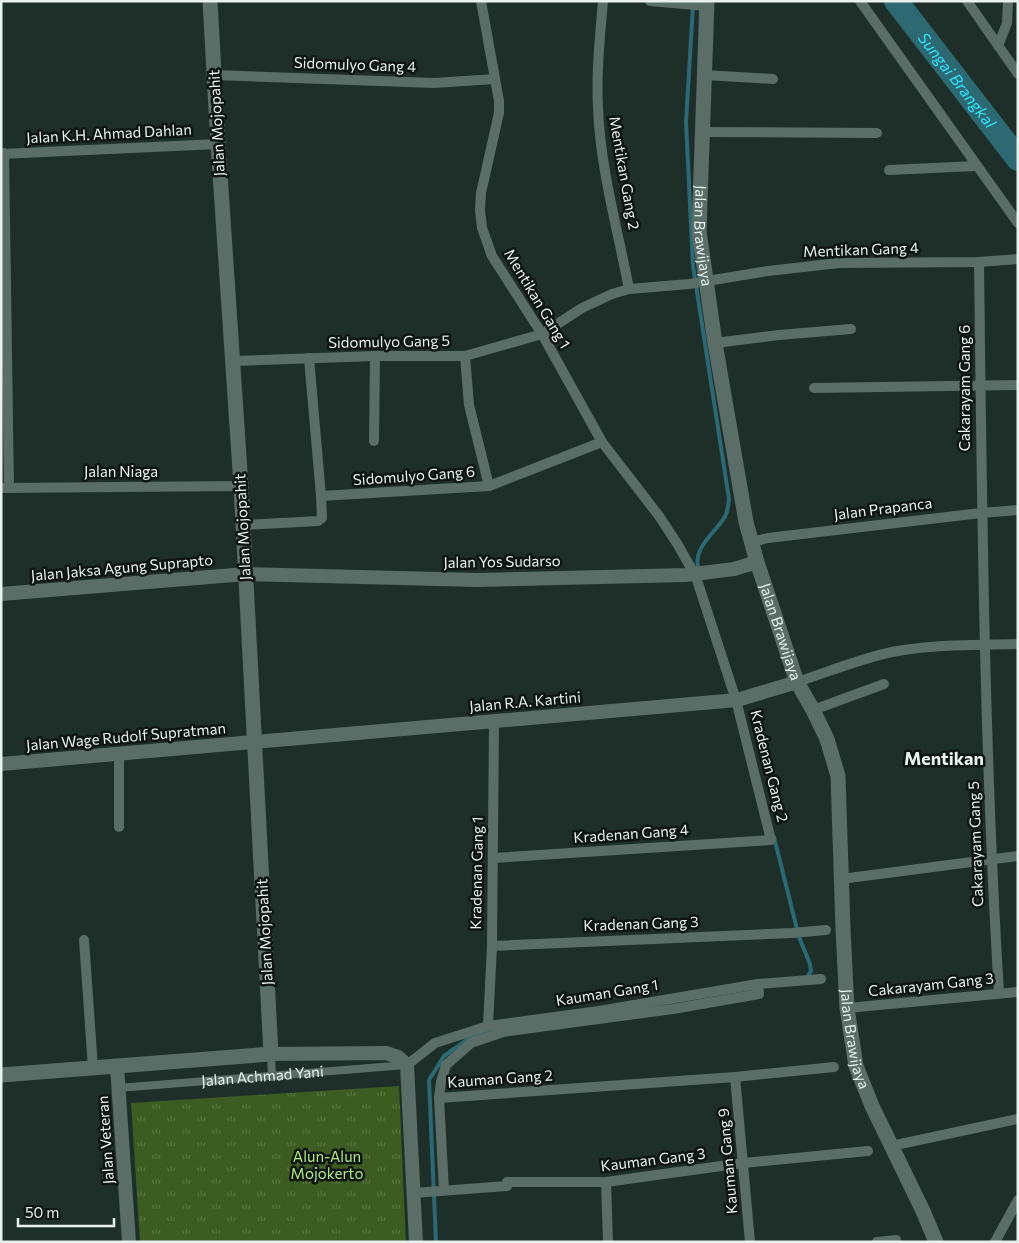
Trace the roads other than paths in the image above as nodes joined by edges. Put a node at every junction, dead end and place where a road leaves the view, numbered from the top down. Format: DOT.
graph roads {
  1 [pos="210,1"];
  2 [pos="482,1"];
  3 [pos="603,1"];
  4 [pos="650,1"];
  5 [pos="860,1"];
  6 [pos="967,1"];
  7 [pos="1008,1"];
  8 [pos="704,4"];
  9 [pos="1007,23"];
  10 [pos="1018,24"];
  11 [pos="998,46"];
  12 [pos="1018,74"];
  13 [pos="214,75"];
  14 [pos="704,75"];
  15 [pos="495,79"];
  16 [pos="774,79"];
  17 [pos="702,132"];
  18 [pos="877,133"];
  19 [pos="218,144"];
  20 [pos="3,154"];
  21 [pos="976,166"];
  22 [pos="889,170"];
  23 [pos="1018,223"];
  24 [pos="1018,259"];
  25 [pos="979,262"];
  26 [pos="698,283"];
  27 [pos="4,287"];
  28 [pos="629,289"];
  29 [pos="851,329"];
  30 [pos="542,334"];
  31 [pos="715,343"];
  32 [pos="375,356"];
  33 [pos="465,356"];
  34 [pos="309,358"];
  35 [pos="233,361"];
  36 [pos="1018,385"];
  37 [pos="980,386"];
  38 [pos="814,388"];
  39 [pos="374,442"];
  40 [pos="602,442"];
  41 [pos="241,486"];
  42 [pos="489,486"];
  43 [pos="5,488"];
  44 [pos="321,496"];
  45 [pos="1018,510"];
  46 [pos="981,513"];
  47 [pos="243,525"];
  48 [pos="752,542"];
  49 [pos="756,562"];
  50 [pos="246,574"];
  51 [pos="695,575"];
  52 [pos="1,594"];
  53 [pos="984,644"];
  54 [pos="1018,644"];
  55 [pos="797,682"];
  56 [pos="884,684"];
  57 [pos="739,699"];
  58 [pos="813,710"];
  59 [pos="494,721"];
  60 [pos="254,741"];
  61 [pos="119,754"];
  62 [pos="1,764"];
  63 [pos="119,828"];
  64 [pos="771,840"];
  65 [pos="1018,856"];
  66 [pos="493,858"];
  67 [pos="991,860"];
  68 [pos="841,878"];
  69 [pos="826,930"];
  70 [pos="84,940"];
  71 [pos="492,946"];
  72 [pos="821,979"];
  73 [pos="1018,992"];
  74 [pos="999,993"];
  75 [pos="672,1004"];
  76 [pos="847,1008"];
  77 [pos="488,1026"];
  78 [pos="271,1054"];
  79 [pos="407,1065"];
  80 [pos="117,1066"];
  81 [pos="834,1067"];
  82 [pos="93,1068"];
  83 [pos="1,1075"];
  84 [pos="272,1077"];
  85 [pos="735,1077"];
  86 [pos="118,1088"];
  87 [pos="439,1098"];
  88 [pos="1018,1118"];
  89 [pos="891,1146"];
  90 [pos="868,1151"];
  91 [pos="743,1163"];
  92 [pos="606,1182"];
  93 [pos="439,1191"];
  94 [pos="413,1193"];
  95 [pos="1018,1200"];
  96 [pos="896,1240"];
  97 [pos="129,1242"];
  98 [pos="416,1242"];
  99 [pos="608,1242"];
  100 [pos="750,1242"];
  101 [pos="877,1242"];
  102 [pos="936,1242"];
  103 [pos="995,1242"];
  1 -- 13 [label="main road, Jalan Mojopahit"];
  2 -- 15 [label="street, Mentikan Gang 1"];
  3 -- 28 [label="street, Mentikan Gang 2"];
  4 -- 8 [label="street"];
  5 -- 21 [label="street"];
  6 -- 11 [label="street"];
  7 -- 9 [label="street"];
  8 -- 14 [label="main road, Jalan Brawijaya"];
  9 -- 10 [label="street"];
  9 -- 11 [label="street"];
  11 -- 12 [label="street"];
  13 -- 15 [label="street, Sidomulyo Gang 4"];
  13 -- 19 [label="main road, Jalan Mojopahit"];
  14 -- 16 [label="street"];
  14 -- 17 [label="main road, Jalan Brawijaya"];
  15 -- 30 [label="street, Mentikan Gang 1"];
  17 -- 18 [label="street"];
  17 -- 26 [label="main road, Jalan Brawijaya"];
  19 -- 20 [label="street, Jalan K.H. Ahmad Dahlan"];
  19 -- 35 [label="main road, Jalan Mojopahit"];
  20 -- 27 [label="street"];
  21 -- 22 [label="street"];
  21 -- 23 [label="street"];
  24 -- 25 [label="street, Mentikan Gang 4"];
  25 -- 26 [label="street, Mentikan Gang 4"];
  25 -- 37 [label="street, Cakarayam Gang 6"];
  26 -- 28 [label="street, Mentikan Gang 4"];
  26 -- 31 [label="main road, Jalan Brawijaya"];
  27 -- 43 [label="street"];
  28 -- 30 [label="street, Sidomulyo Gang 5"];
  29 -- 31 [label="street"];
  30 -- 33 [label="street, Sidomulyo Gang 5"];
  30 -- 40 [label="street, Mentikan Gang 1"];
  31 -- 48 [label="main road, Jalan Brawijaya"];
  32 -- 33 [label="street, Sidomulyo Gang 5"];
  32 -- 34 [label="street, Sidomulyo Gang 5"];
  32 -- 39 [label="street"];
  33 -- 42 [label="street"];
  34 -- 35 [label="street, Sidomulyo Gang 5"];
  34 -- 44 [label="street"];
  35 -- 41 [label="main road, Jalan Mojopahit"];
  36 -- 37 [label="street"];
  37 -- 38 [label="street"];
  37 -- 46 [label="street, Cakarayam Gang 6"];
  40 -- 42 [label="street, Sidomulyo Gang 6"];
  40 -- 51 [label="street, Mentikan Gang 1"];
  41 -- 43 [label="street, Jalan Niaga"];
  41 -- 47 [label="main road, Jalan Mojopahit"];
  42 -- 44 [label="street, Sidomulyo Gang 6"];
  44 -- 47 [label="street"];
  45 -- 46 [label="street, Jalan Prapanca"];
  46 -- 48 [label="street, Jalan Prapanca"];
  46 -- 53 [label="street, Cakarayam Gang 5"];
  47 -- 50 [label="main road, Jalan Mojopahit"];
  48 -- 49 [label="main road, Jalan Brawijaya"];
  49 -- 51 [label="street, Jalan Yos Sudarso"];
  49 -- 55 [label="main road, Jalan Brawijaya"];
  50 -- 51 [label="street, Jalan Yos Sudarso"];
  50 -- 52 [label="street, Jalan Jaksa Agung Suprapto"];
  50 -- 60 [label="main road, Jalan Mojopahit"];
  51 -- 57 [label="street, Kradenan Gang 2"];
  53 -- 54 [label="street"];
  53 -- 55 [label="street"];
  53 -- 67 [label="street, Cakarayam Gang 5"];
  55 -- 57 [label="street, Jalan R.A. Kartini"];
  55 -- 58 [label="main road, Jalan Brawijaya"];
  56 -- 58 [label="street"];
  57 -- 59 [label="street, Jalan R.A. Kartini"];
  57 -- 64 [label="street, Kradenan Gang 2"];
  58 -- 68 [label="main road, Jalan Brawijaya"];
  59 -- 60 [label="street, Jalan R.A. Kartini"];
  59 -- 66 [label="street, Kradenan Gang 1"];
  60 -- 61 [label="street, Jalan Wage Rudolf Supratman"];
  60 -- 78 [label="main road, Jalan Mojopahit"];
  61 -- 62 [label="street, Jalan Wage Rudolf Supratman"];
  61 -- 63 [label="street"];
  64 -- 66 [label="street, Kradenan Gang 4"];
  65 -- 67 [label="street"];
  66 -- 71 [label="street, Kradenan Gang 1"];
  67 -- 68 [label="street"];
  67 -- 74 [label="street, Cakarayam Gang 5"];
  68 -- 76 [label="main road, Jalan Brawijaya"];
  69 -- 71 [label="street, Kradenan Gang 3"];
  70 -- 82 [label="street"];
  71 -- 77 [label="street, Kradenan Gang 1"];
  72 -- 75 [label="street, Kauman Gang 2"];
  73 -- 74 [label="street, Cakarayam Gang 3"];
  74 -- 76 [label="street, Cakarayam Gang 3"];
  75 -- 77 [label="street, Kauman Gang 1"];
  75 -- 87 [label="street, Kauman Gang 2"];
  76 -- 89 [label="main road, Jalan Brawijaya"];
  77 -- 79 [label="street, Kauman Gang 1"];
  78 -- 79 [label="street"];
  78 -- 80 [label="main road, Jalan Achmad Yani"];
  78 -- 84 [label="street"];
  79 -- 84 [label="street, Jalan Achmad Yani"];
  79 -- 94 [label="street"];
  80 -- 82 [label="main road, Jalan Achmad Yani"];
  80 -- 86 [label="street, Jalan Veteran"];
  81 -- 85 [label="street, Kauman Gang 2"];
  82 -- 83 [label="main road, Jalan Achmad Yani"];
  84 -- 86 [label="street, Jalan Achmad Yani"];
  85 -- 87 [label="street, Kauman Gang 2"];
  85 -- 91 [label="street, Kauman Gang 9"];
  86 -- 97 [label="street, Jalan Veteran"];
  87 -- 93 [label="street"];
  88 -- 89 [label="street"];
  89 -- 102 [label="main road, Jalan Brawijaya"];
  90 -- 91 [label="street, Kauman Gang 3"];
  91 -- 92 [label="street, Kauman Gang 3"];
  91 -- 100 [label="street, Kauman Gang 9"];
  92 -- 93 [label="street, Kauman Gang 3"];
  92 -- 99 [label="street"];
  93 -- 94 [label="street"];
  94 -- 98 [label="street"];
  95 -- 103 [label="street"];
  96 -- 101 [label="street"];
}
